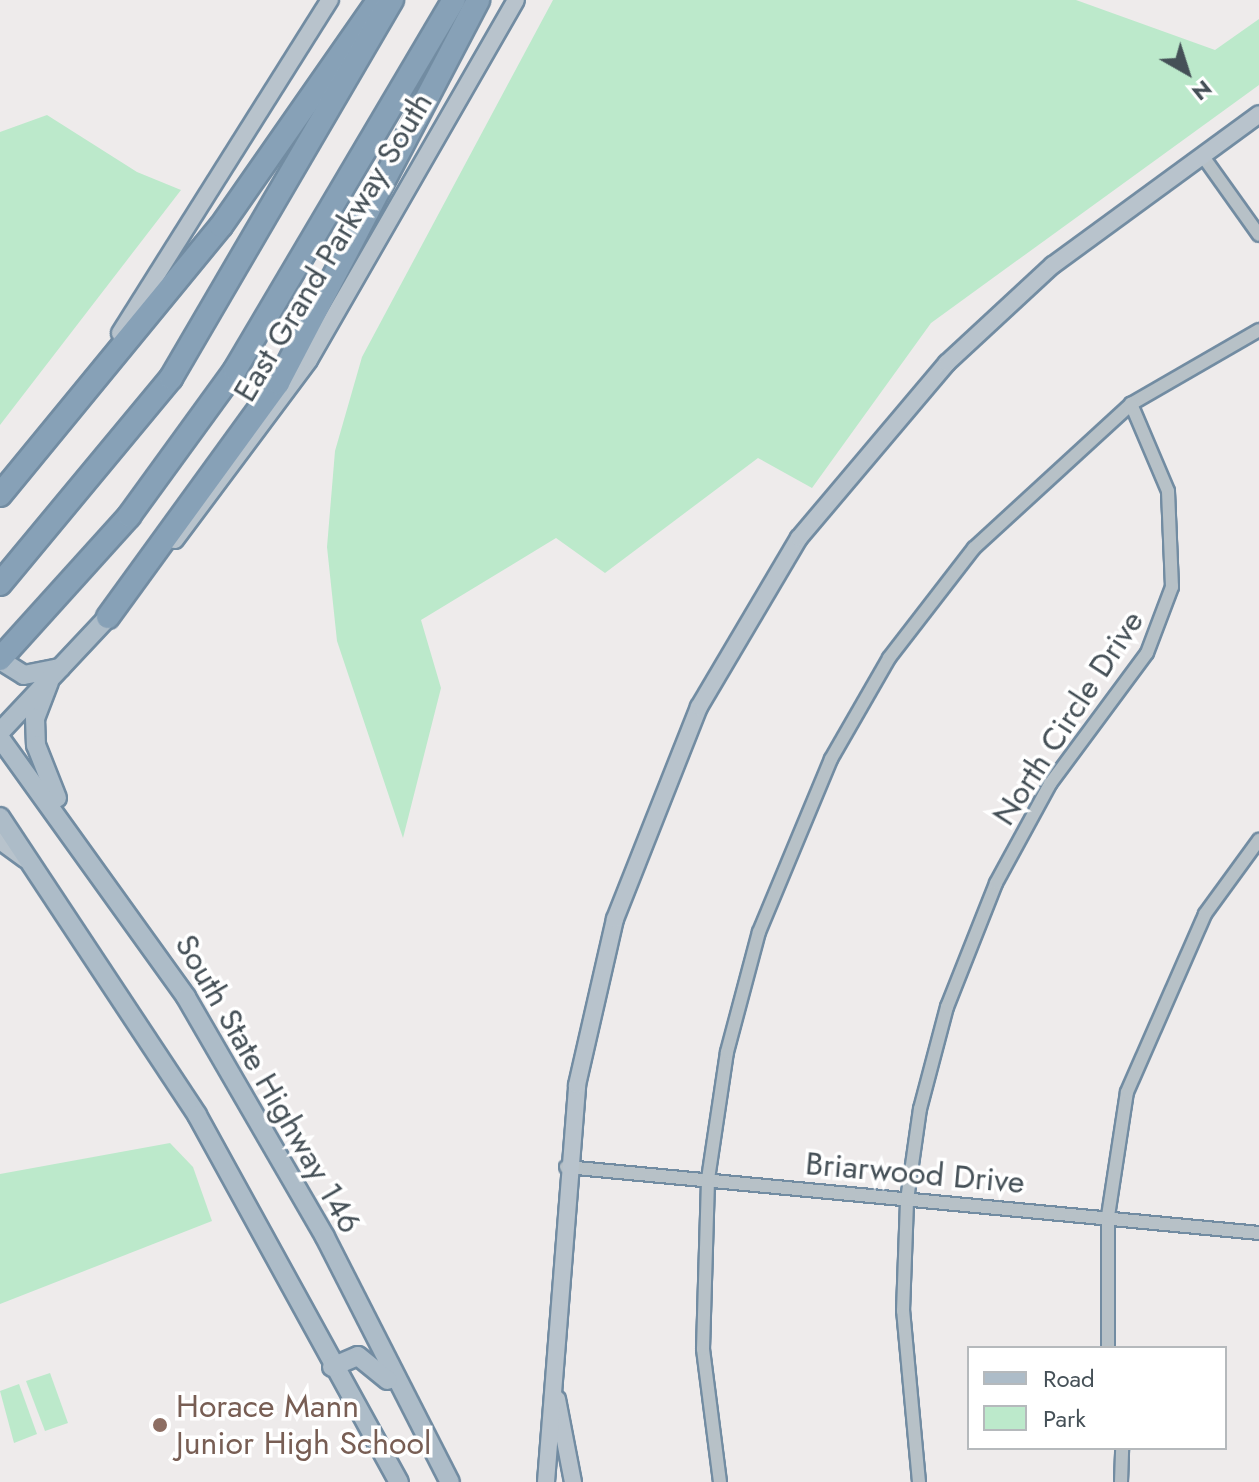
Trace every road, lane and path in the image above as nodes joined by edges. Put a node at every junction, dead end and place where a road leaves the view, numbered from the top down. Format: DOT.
graph roads {
  1 [pos="330,0"];
  2 [pos="379,0"];
  3 [pos="392,0"];
  4 [pos="454,0"];
  5 [pos="478,0"];
  6 [pos="516,0"];
  7 [pos="1259,114"];
  8 [pos="1202,155"];
  9 [pos="1259,235"];
  10 [pos="1259,330"];
  11 [pos="1131,404"];
  12 [pos="0,494"];
  13 [pos="0,584"];
  14 [pos="108,617"];
  15 [pos="0,660"];
  16 [pos="62,667"];
  17 [pos="49,682"];
  18 [pos="0,735"];
  19 [pos="0,817"];
  20 [pos="75,833"];
  21 [pos="1259,840"];
  22 [pos="0,841"];
  23 [pos="35,867"];
  24 [pos="566,1167"];
  25 [pos="708,1179"];
  26 [pos="907,1200"];
  27 [pos="1108,1216"];
  28 [pos="1259,1233"];
  29 [pos="1108,1346"];
  30 [pos="332,1367"];
  31 [pos="556,1394"];
  32 [pos="413,1411"];
  33 [pos="1122,1450"];
  34 [pos="399,1482"];
  35 [pos="450,1482"];
  36 [pos="546,1482"];
  37 [pos="573,1482"];
  38 [pos="720,1482"];
  39 [pos="919,1482"];
  40 [pos="1121,1482"];
  1 -- 12 [label="main road"];
  2 -- 12 [label="highway"];
  3 -- 13 [label="highway"];
  4 -- 15 [label="highway, East Grand Parkway South"];
  5 -- 14 [label="highway"];
  6 -- 14 [label="main road, East Grand Parkway South"];
  7 -- 8 [label="main road"];
  8 -- 9 [label="street"];
  8 -- 24 [label="main road"];
  10 -- 11 [label="street"];
  11 -- 25 [label="street"];
  11 -- 26 [label="street, North Circle Drive"];
  14 -- 16 [label="main road, East Grand Parkway South"];
  15 -- 16 [label="main road"];
  16 -- 17 [label="main road, East Grand Parkway South"];
  17 -- 18 [label="main road, East Grand Parkway South"];
  17 -- 20 [label="main road"];
  18 -- 20 [label="main road, South State Highway 146"];
  19 -- 23 [label="main road"];
  20 -- 32 [label="main road, South State Highway 146"];
  21 -- 27 [label="street"];
  22 -- 23 [label="main road"];
  23 -- 30 [label="main road"];
  24 -- 25 [label="street, Briarwood Drive"];
  24 -- 31 [label="main road"];
  25 -- 26 [label="street, Briarwood Drive"];
  25 -- 38 [label="street"];
  26 -- 27 [label="street, Briarwood Drive"];
  26 -- 39 [label="street, North Circle Drive"];
  27 -- 28 [label="street, Briarwood Drive"];
  27 -- 29 [label="street"];
  30 -- 32 [label="main road"];
  30 -- 34 [label="main road"];
  31 -- 36 [label="main road"];
  31 -- 37 [label="main road"];
  32 -- 35 [label="main road, South State Highway 146"];
  33 -- 40 [label="street"];
}
